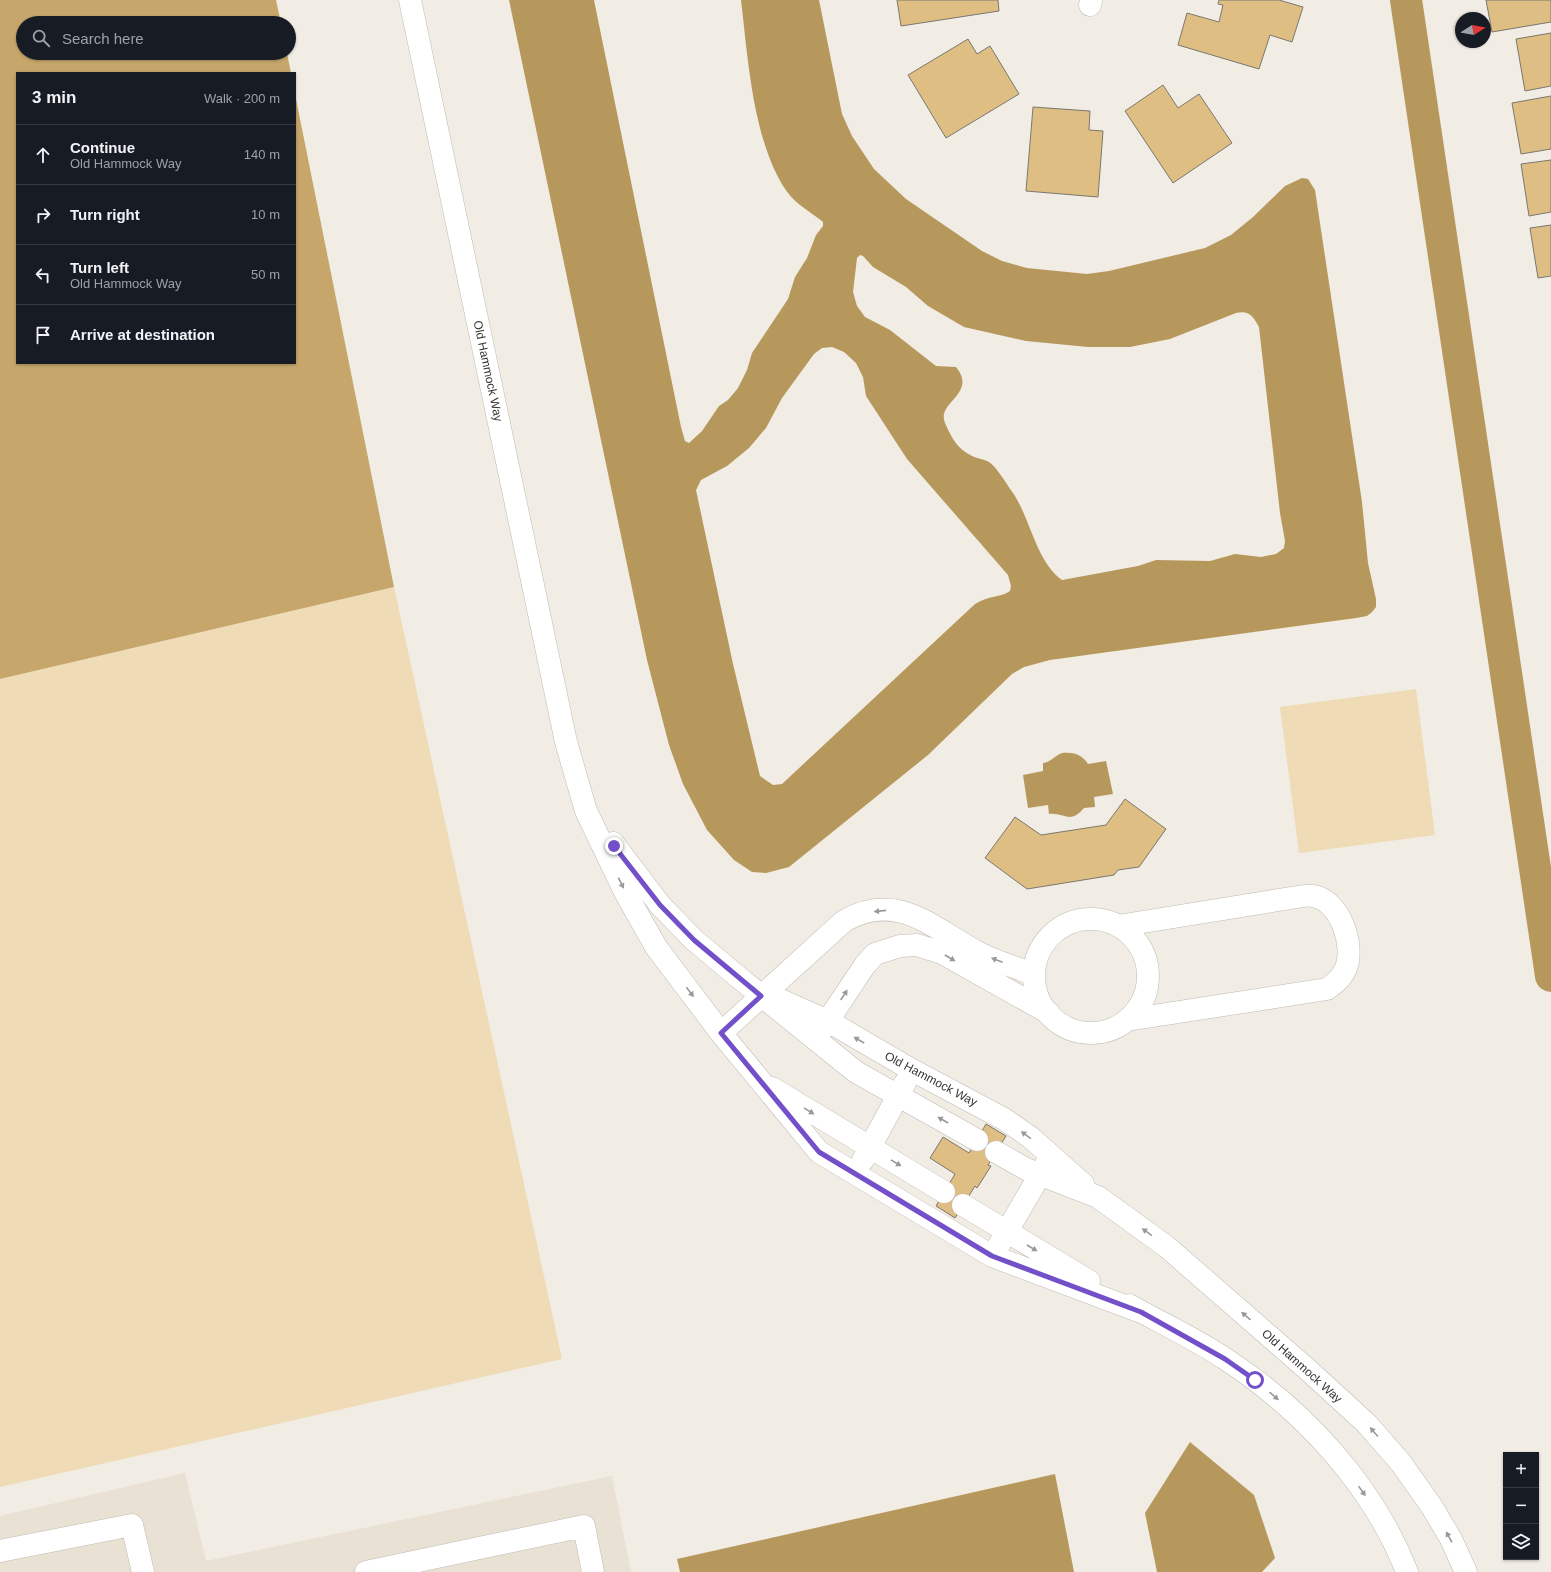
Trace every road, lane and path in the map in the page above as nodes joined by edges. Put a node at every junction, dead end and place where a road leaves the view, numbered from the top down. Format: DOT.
graph roads {
  1 [pos="410,0"];
  2 [pos="566,742"];
  3 [pos="1118,926"];
  4 [pos="1033,974"];
  5 [pos="758,991"];
  6 [pos="1049,1013"];
  7 [pos="1127,1020"];
  8 [pos="828,1021"];
  9 [pos="721,1033"];
  10 [pos="815,1040"];
  11 [pos="912,1070"];
  12 [pos="764,1083"];
  13 [pos="898,1095"];
  14 [pos="977,1140"];
  15 [pos="870,1148"];
  16 [pos="996,1152"];
  17 [pos="1046,1165"];
  18 [pos="854,1174"];
  19 [pos="944,1192"];
  20 [pos="963,1205"];
  21 [pos="1006,1232"];
  22 [pos="992,1256"];
  23 [pos="1141,1312"];
  24 [pos="0,1551"];
  25 [pos="143,1572"];
  26 [pos="366,1572"];
  27 [pos="593,1572"];
  28 [pos="1407,1572"];
  29 [pos="1466,1572"];
  1 -- 2 [label="street, Old Hammock Way"];
  2 -- 5 [label="street, Old Hammock Way"];
  2 -- 9 [label="street, Old Hammock Way, one-way"];
  3 -- 4 [label="street"];
  3 -- 7 [label="street"];
  3 -- 7 [label="street"];
  4 -- 5 [label="street, one-way"];
  4 -- 6 [label="street"];
  5 -- 8 [label="street, Old Hammock Way"];
  5 -- 9 [label="street"];
  5 -- 10 [label="street, Old Hammock Way"];
  6 -- 7 [label="street"];
  8 -- 6 [label="street, one-way"];
  8 -- 10 [label="street"];
  11 -- 8 [label="street, Old Hammock Way, one-way"];
  9 -- 12 [label="street, Old Hammock Way"];
  10 -- 13 [label="street, Old Hammock Way"];
  11 -- 13 [label="street"];
  17 -- 11 [label="street, Old Hammock Way, one-way"];
  12 -- 15 [label="street, Old Hammock Way, one-way"];
  12 -- 18 [label="street, Old Hammock Way"];
  14 -- 13 [label="street, Old Hammock Way, one-way"];
  13 -- 15 [label="street"];
  15 -- 18 [label="street"];
  15 -- 19 [label="street, Old Hammock Way, one-way"];
  16 -- 17 [label="street, Old Hammock Way"];
  17 -- 21 [label="street"];
  29 -- 17 [label="street, Old Hammock Way, one-way"];
  18 -- 22 [label="street, Old Hammock Way"];
  20 -- 21 [label="street, Old Hammock Way"];
  21 -- 22 [label="street"];
  21 -- 23 [label="street, Old Hammock Way, one-way"];
  22 -- 23 [label="street, Old Hammock Way"];
  23 -- 28 [label="street, Old Hammock Way, one-way"];
  24 -- 25 [label="street"];
  26 -- 27 [label="street"];
}
